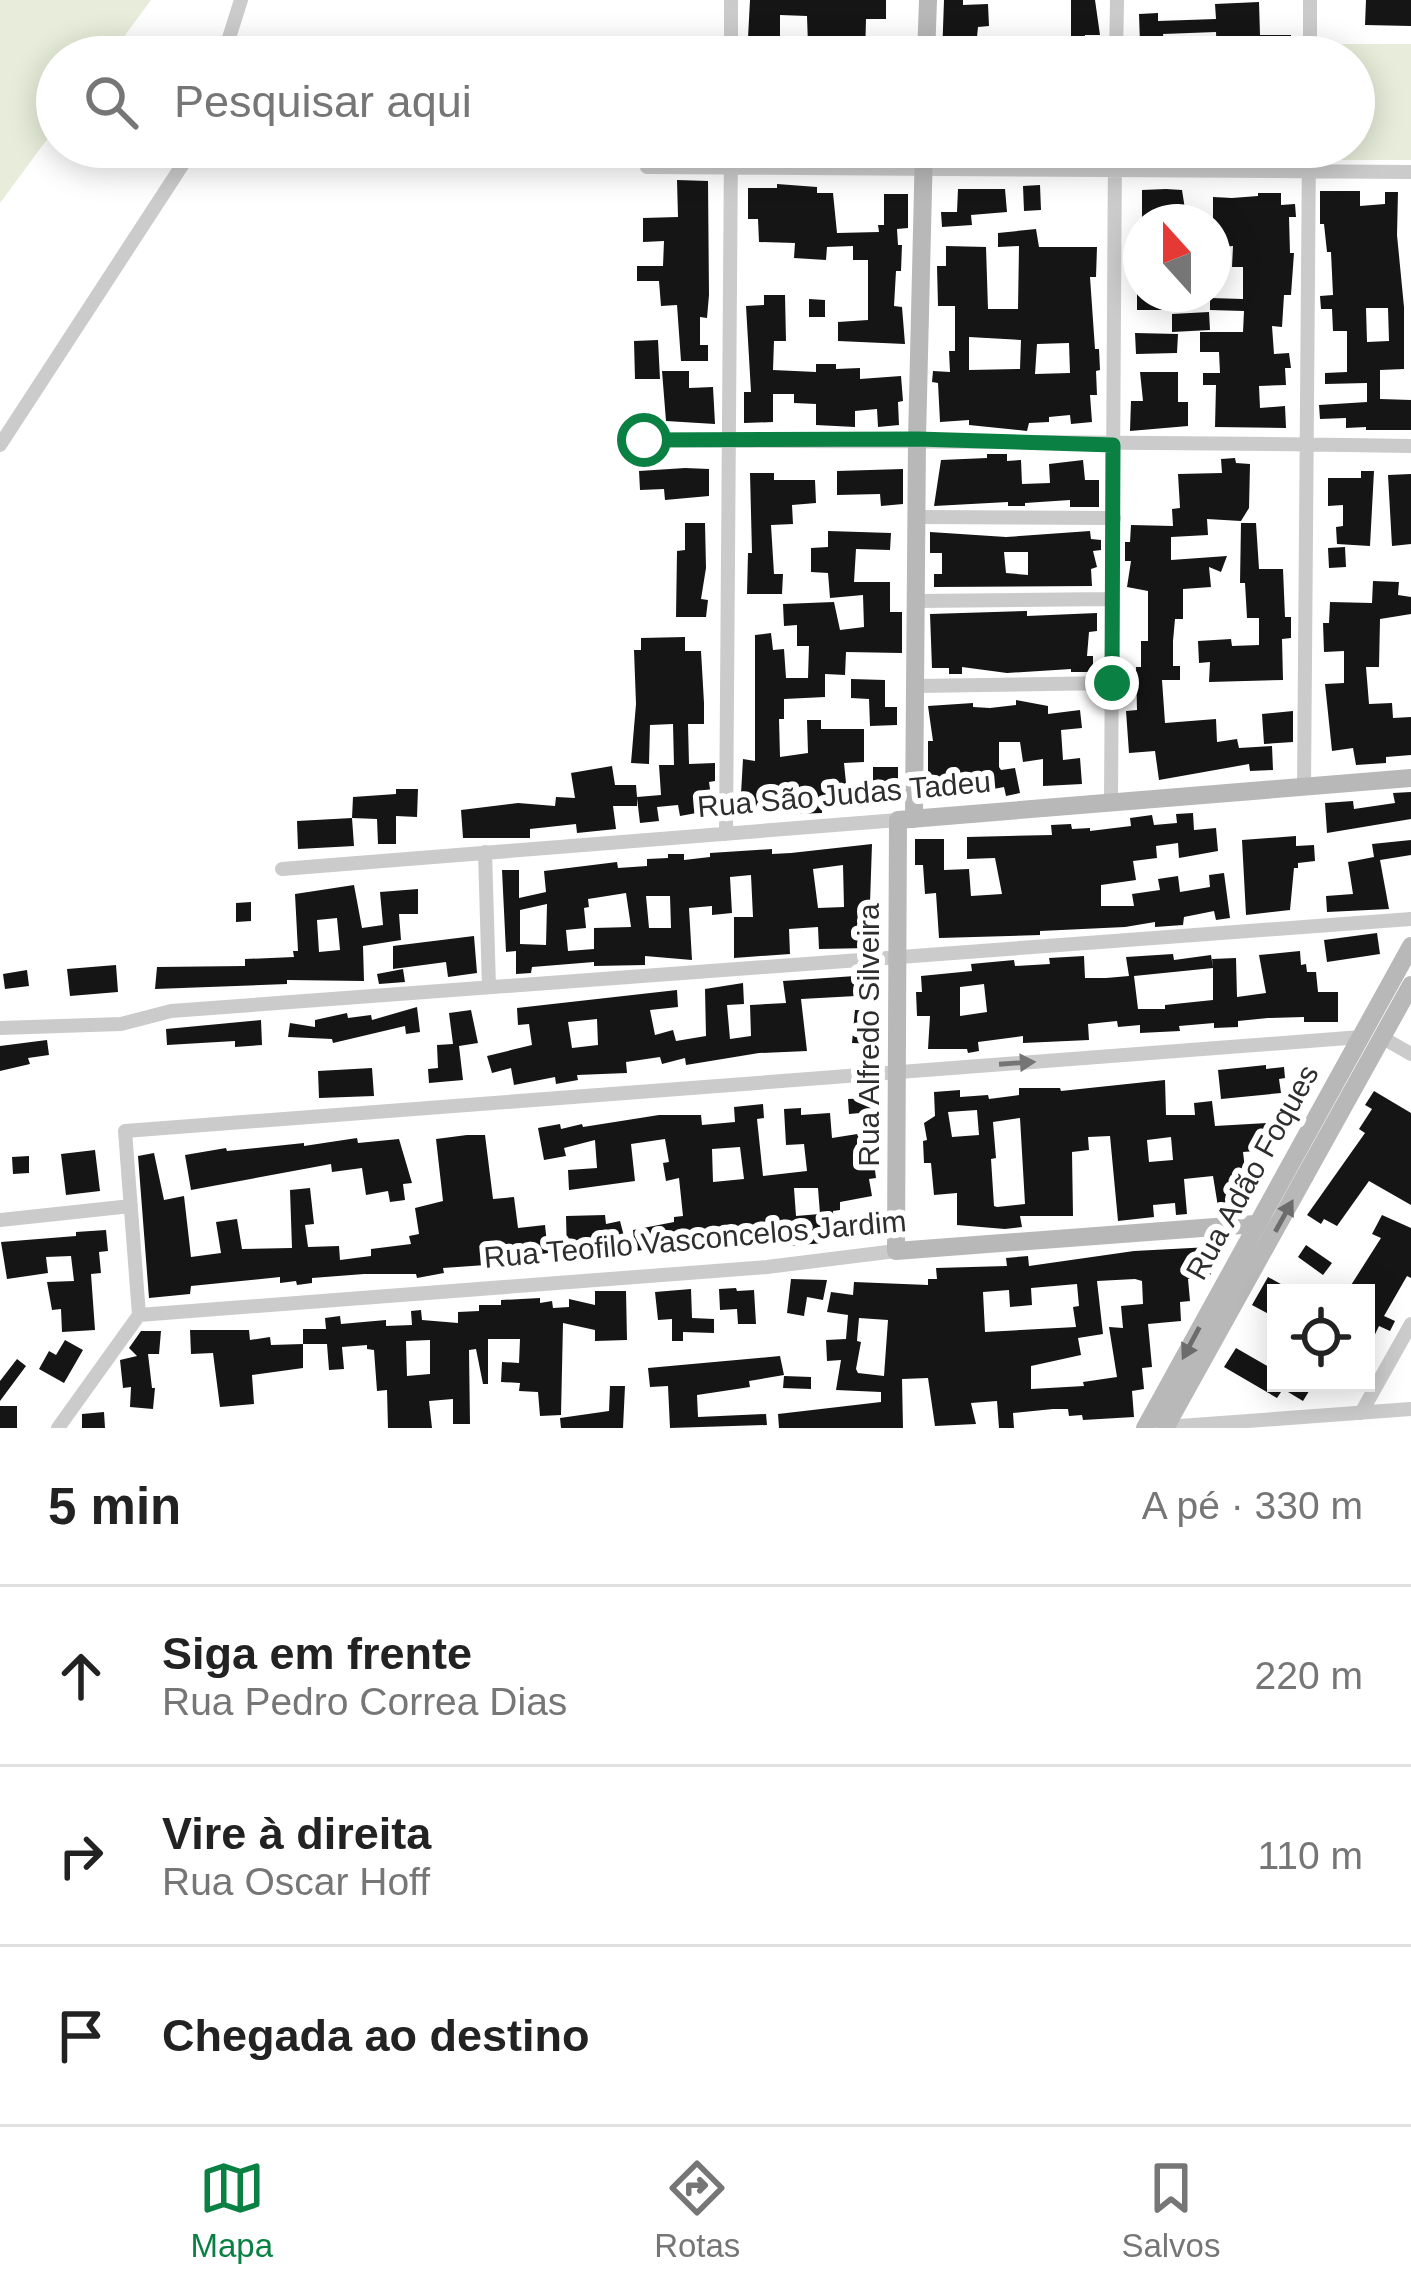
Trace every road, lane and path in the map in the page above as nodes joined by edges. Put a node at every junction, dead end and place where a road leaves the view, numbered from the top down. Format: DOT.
graph roads {
  1 [pos="242,0"];
  2 [pos="731,0"];
  3 [pos="928,0"];
  4 [pos="1117,0"];
  5 [pos="1310,0"];
  6 [pos="231,36"];
  7 [pos="731,36"];
  8 [pos="927,36"];
  9 [pos="1116,36"];
  10 [pos="1310,36"];
  11 [pos="180,168"];
  12 [pos="675,168"];
  13 [pos="1114,168"];
  14 [pos="1309,168"];
  15 [pos="924,169"];
  16 [pos="731,170"];
  17 [pos="1309,172"];
  18 [pos="1411,172"];
  19 [pos="917,439"];
  20 [pos="644,440"];
  21 [pos="727,441"];
  22 [pos="1310,444"];
  23 [pos="0,445"];
  24 [pos="1113,445"];
  25 [pos="1411,446"];
  26 [pos="917,517"];
  27 [pos="1114,518"];
  28 [pos="1112,598"];
  29 [pos="917,601"];
  30 [pos="1112,683"];
  31 [pos="916,686"];
  32 [pos="1411,778"];
  33 [pos="1304,787"];
  34 [pos="1111,802"];
  35 [pos="906,819"];
  36 [pos="726,834"];
  37 [pos="485,852"];
  38 [pos="282,869"];
  39 [pos="1411,919"];
  40 [pos="1411,946"];
  41 [pos="901,959"];
  42 [pos="1411,985"];
  43 [pos="489,987"];
  44 [pos="0,1028"];
  45 [pos="1361,1037"];
  46 [pos="1383,1038"];
  47 [pos="1411,1054"];
  48 [pos="900,1072"];
  49 [pos="131,1206"];
  50 [pos="0,1220"];
  51 [pos="1255,1224"];
  52 [pos="896,1251"];
  53 [pos="140,1315"];
  54 [pos="1411,1324"];
  55 [pos="1411,1409"];
  56 [pos="1361,1413"];
  57 [pos="1166,1427"];
  58 [pos="58,1428"];
  59 [pos="1145,1428"];
  1 -- 6 [label="street"];
  2 -- 7 [label="street"];
  3 -- 8 [label="street"];
  4 -- 9 [label="street"];
  5 -- 10 [label="street"];
  11 -- 23 [label="street"];
  12 -- 16 [label="street"];
  13 -- 15 [label="street"];
  13 -- 17 [label="street"];
  13 -- 24 [label="street"];
  14 -- 17 [label="street"];
  15 -- 16 [label="street"];
  15 -- 19 [label="street, Rua Alfredo Silveira"];
  16 -- 21 [label="street"];
  17 -- 18 [label="street"];
  17 -- 22 [label="street"];
  19 -- 21 [label="street"];
  19 -- 24 [label="street"];
  19 -- 26 [label="street, Rua Alfredo Silveira"];
  20 -- 21 [label="street"];
  21 -- 36 [label="street"];
  22 -- 24 [label="street"];
  22 -- 25 [label="street"];
  22 -- 33 [label="street"];
  24 -- 27 [label="street"];
  26 -- 27 [label="street"];
  26 -- 29 [label="street, Rua Alfredo Silveira"];
  27 -- 28 [label="street"];
  28 -- 29 [label="street"];
  28 -- 30 [label="street"];
  29 -- 31 [label="street, Rua Alfredo Silveira"];
  30 -- 31 [label="street"];
  30 -- 34 [label="street"];
  31 -- 35 [label="street, Rua Alfredo Silveira"];
  32 -- 33 [label="street, Rua São Judas Tadeu"];
  33 -- 34 [label="street, Rua São Judas Tadeu"];
  34 -- 35 [label="street, Rua São Judas Tadeu"];
  35 -- 36 [label="street, Rua São Judas Tadeu"];
  35 -- 41 [label="street, Rua Alfredo Silveira"];
  36 -- 37 [label="street, Rua São Judas Tadeu"];
  37 -- 38 [label="street, Rua São Judas Tadeu"];
  37 -- 43 [label="street"];
  39 -- 41 [label="street"];
  40 -- 45 [label="street, Rua Adão Foques"];
  41 -- 43 [label="street"];
  41 -- 48 [label="street, Rua Alfredo Silveira"];
  42 -- 46 [label="street, Rua Adão Foques"];
  43 -- 44 [label="street"];
  48 -- 45 [label="street, one-way"];
  45 -- 51 [label="street, Rua Adão Foques"];
  46 -- 47 [label="street"];
  57 -- 46 [label="street, Rua Adão Foques, one-way"];
  48 -- 49 [label="street"];
  48 -- 52 [label="street, Rua Alfredo Silveira"];
  49 -- 50 [label="street"];
  49 -- 53 [label="street"];
  51 -- 52 [label="street, Rua Teofilo Vasconcelos Jardim"];
  51 -- 59 [label="street, Rua Adão Foques, one-way"];
  52 -- 53 [label="street, Rua Teofilo Vasconcelos Jardim"];
  53 -- 58 [label="street"];
  54 -- 56 [label="street"];
  55 -- 56 [label="street"];
  56 -- 57 [label="street"];
}
